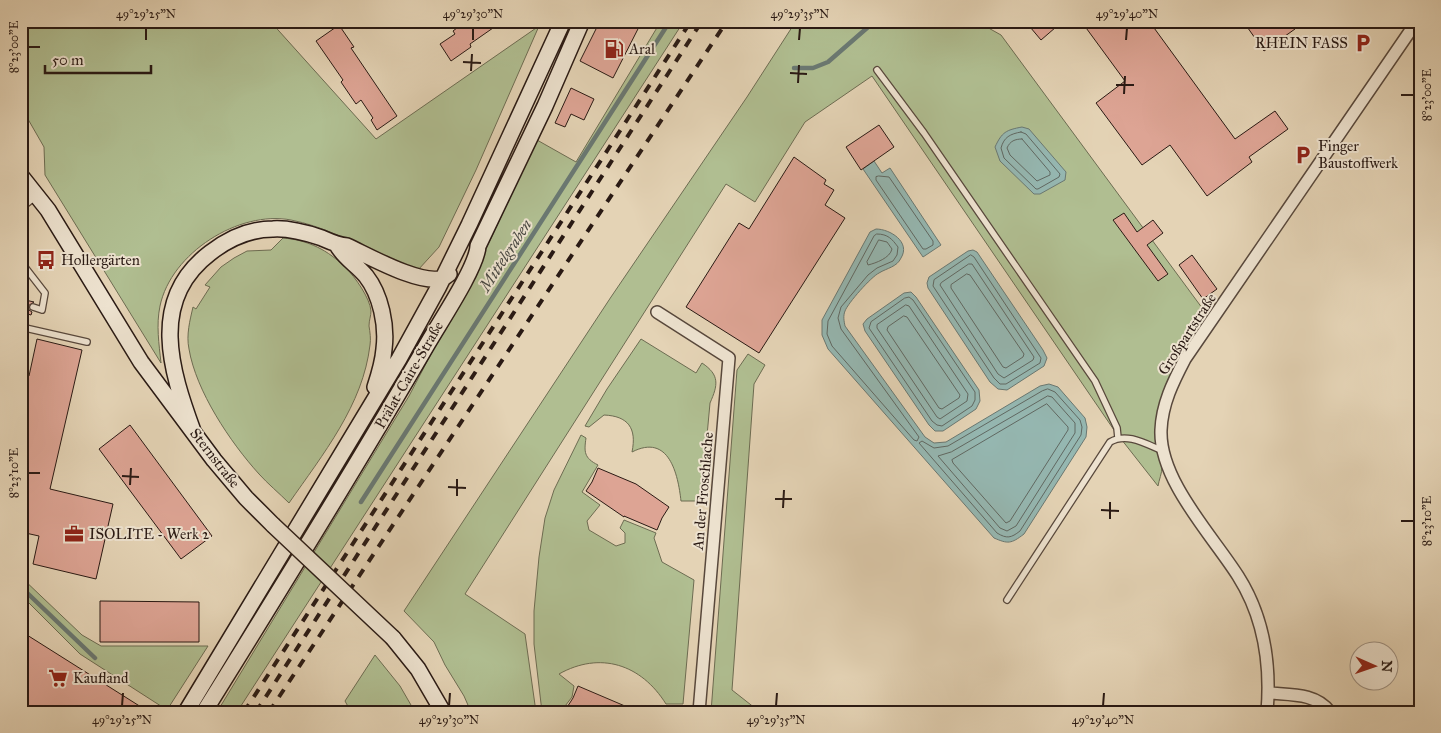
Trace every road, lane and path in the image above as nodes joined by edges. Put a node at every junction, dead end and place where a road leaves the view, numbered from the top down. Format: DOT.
graph roads {
  1 [pos="563,21"];
  2 [pos="582,21"];
  3 [pos="1417,21"];
  4 [pos="541,70"];
  5 [pos="877,70"];
  6 [pos="556,77"];
  7 [pos="21,176"];
  8 [pos="38,195"];
  9 [pos="21,208"];
  10 [pos="337,245"];
  11 [pos="478,246"];
  12 [pos="21,262"];
  13 [pos="442,278"];
  14 [pos="33,308"];
  15 [pos="657,312"];
  16 [pos="21,327"];
  17 [pos="87,342"];
  18 [pos="366,411"];
  19 [pos="193,431"];
  20 [pos="1118,438"];
  21 [pos="1163,451"];
  22 [pos="1007,600"];
  23 [pos="243,616"];
  24 [pos="257,626"];
  25 [pos="1269,692"];
  26 [pos="186,712"];
  27 [pos="204,712"];
  28 [pos="443,712"];
  29 [pos="699,712"];
  30 [pos="1267,712"];
  31 [pos="1330,712"];
  1 -- 4 [label="street, Prälat-Caire-Straße"];
  2 -- 6 [label="street, Prälat-Caire-Straße"];
  3 -- 21 [label="street, Großpartstraße"];
  4 -- 6 [label="street"];
  4 -- 13 [label="street, Prälat-Caire-Straße"];
  5 -- 20 [label="lane"];
  6 -- 11 [label="street, Prälat-Caire-Straße"];
  7 -- 8 [label="street, Sternstraße"];
  8 -- 9 [label="lane"];
  8 -- 19 [label="street, Sternstraße"];
  10 -- 13 [label="street"];
  10 -- 18 [label="street"];
  10 -- 19 [label="street"];
  11 -- 13 [label="street"];
  11 -- 24 [label="street, Prälat-Caire-Straße"];
  12 -- 14 [label="lane"];
  13 -- 18 [label="street, Prälat-Caire-Straße"];
  15 -- 29 [label="street, An der Froschlache"];
  16 -- 17 [label="lane"];
  18 -- 23 [label="street, Prälat-Caire-Straße"];
  19 -- 28 [label="street, Sternstraße, bridge"];
  20 -- 21 [label="lane"];
  20 -- 22 [label="lane"];
  21 -- 25 [label="street, Großpartstraße"];
  23 -- 24 [label="street"];
  23 -- 26 [label="street, Prälat-Caire-Straße"];
  24 -- 27 [label="street, Prälat-Caire-Straße"];
  25 -- 30 [label="street, Großpartstraße"];
  25 -- 31 [label="street"];
}
